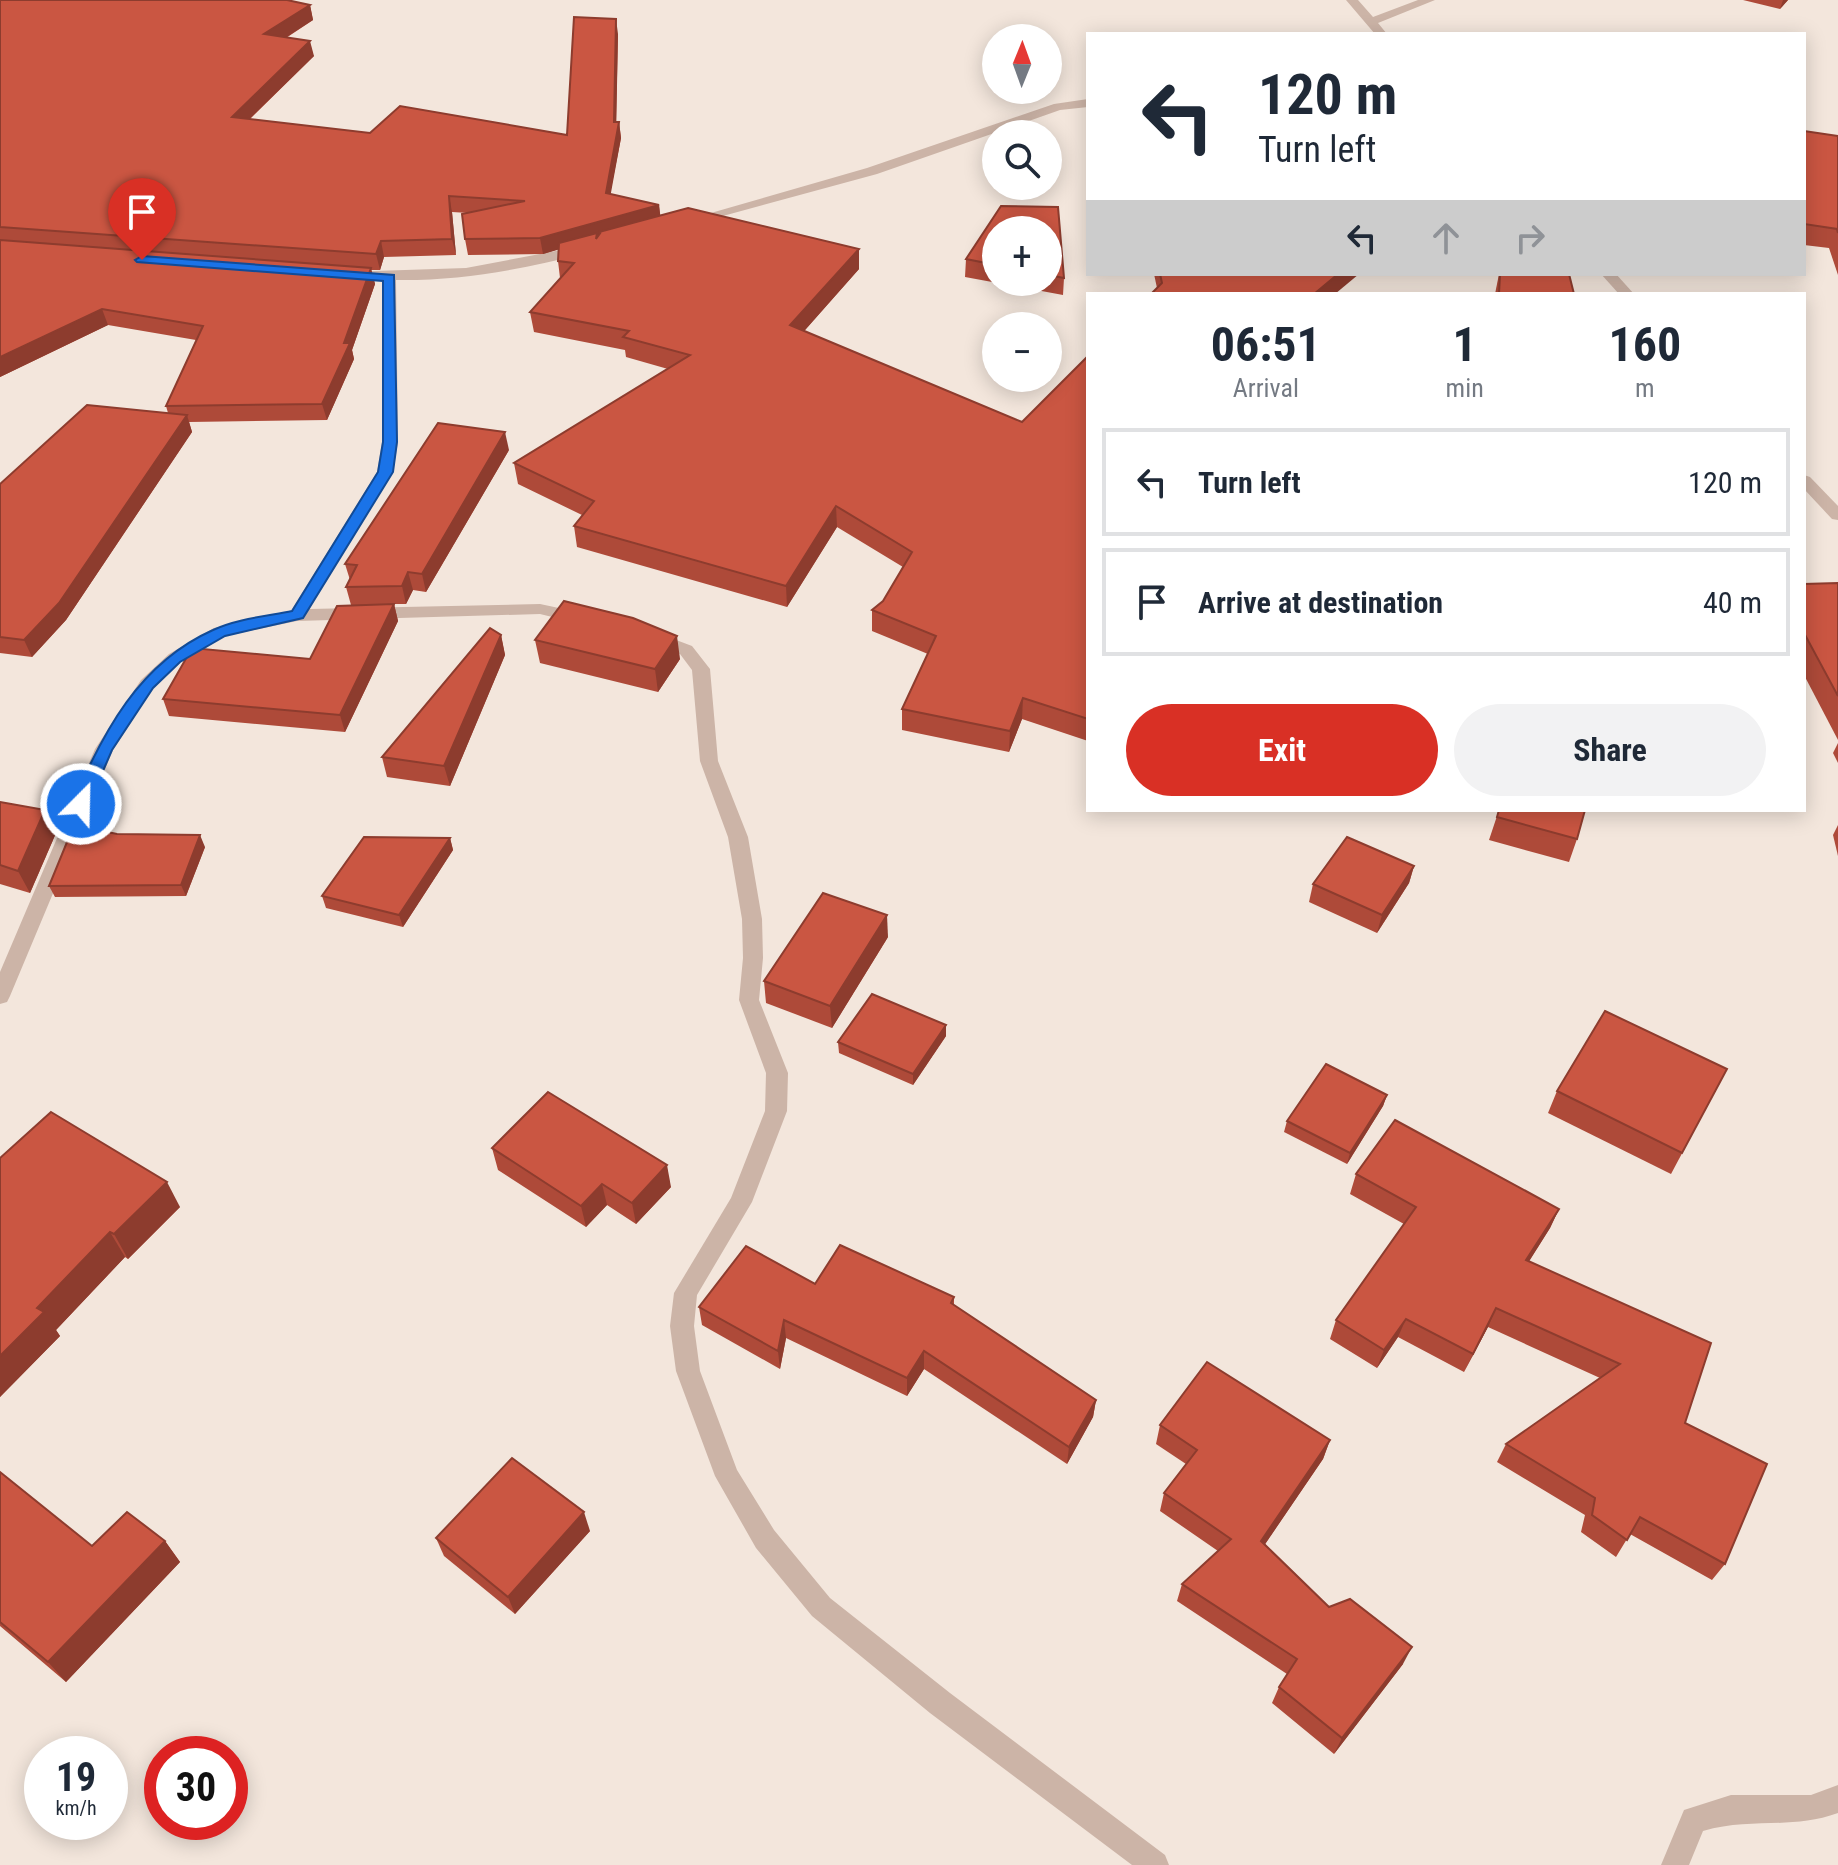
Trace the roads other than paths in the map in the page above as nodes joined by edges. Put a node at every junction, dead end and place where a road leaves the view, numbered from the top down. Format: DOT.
graph roads {
  1 [pos="1352,0"];
  2 [pos="1429,0"];
  3 [pos="1371,22"];
  4 [pos="1379,32"];
  5 [pos="1086,103"];
  6 [pos="679,224"];
  7 [pos="593,247"];
  8 [pos="326,273"];
  9 [pos="1610,276"];
  10 [pos="389,278"];
  11 [pos="1625,292"];
  12 [pos="1806,482"];
  13 [pos="1838,515"];
  14 [pos="297,615"];
  15 [pos="601,623"];
  16 [pos="628,630"];
  17 [pos="0,996"];
  18 [pos="1838,1799"];
  19 [pos="1155,1865"];
  20 [pos="1675,1865"];
  1 -- 3 [label="street"];
  2 -- 3 [label="street"];
  3 -- 4 [label="street"];
  5 -- 6 [label="street"];
  7 -- 10 [label="street"];
  8 -- 10 [label="street"];
  9 -- 11 [label="street"];
  10 -- 14 [label="street"];
  12 -- 13 [label="street"];
  14 -- 15 [label="street"];
  14 -- 17 [label="street"];
  16 -- 19 [label="street"];
  18 -- 20 [label="street"];
}
